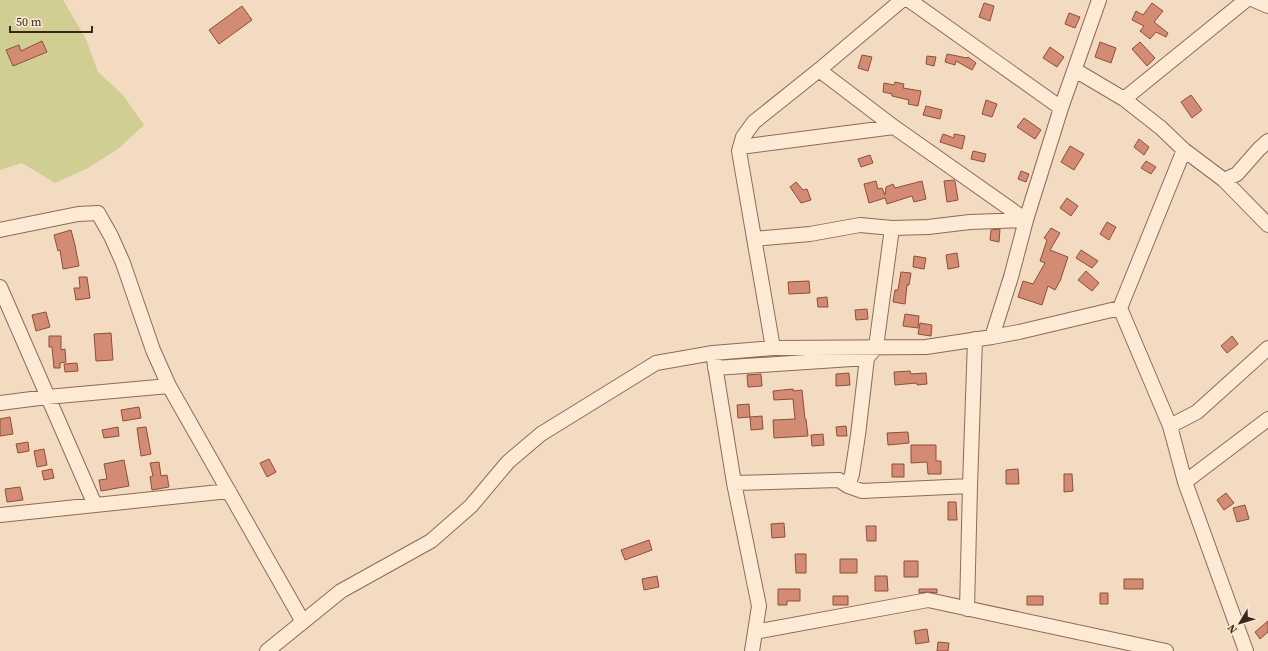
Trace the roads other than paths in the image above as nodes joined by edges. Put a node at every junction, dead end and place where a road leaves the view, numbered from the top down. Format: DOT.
graph roads {
  1 [pos="902,0"];
  2 [pos="909,0"];
  3 [pos="1099,0"];
  4 [pos="1246,0"];
  5 [pos="1254,0"];
  6 [pos="1268,6"];
  7 [pos="819,70"];
  8 [pos="1075,70"];
  9 [pos="1124,99"];
  10 [pos="1061,108"];
  11 [pos="894,127"];
  12 [pos="1268,141"];
  13 [pos="740,147"];
  14 [pos="1184,150"];
  15 [pos="1224,180"];
  16 [pos="1026,220"];
  17 [pos="1268,225"];
  18 [pos="892,228"];
  19 [pos="0,230"];
  20 [pos="754,239"];
  21 [pos="0,287"];
  22 [pos="1120,308"];
  23 [pos="992,337"];
  24 [pos="976,339"];
  25 [pos="773,348"];
  26 [pos="1268,348"];
  27 [pos="713,353"];
  28 [pos="871,353"];
  29 [pos="716,368"];
  30 [pos="168,386"];
  31 [pos="47,398"];
  32 [pos="0,403"];
  33 [pos="1268,418"];
  34 [pos="1170,426"];
  35 [pos="734,482"];
  36 [pos="1185,482"];
  37 [pos="848,486"];
  38 [pos="970,486"];
  39 [pos="229,491"];
  40 [pos="95,505"];
  41 [pos="0,515"];
  42 [pos="967,609"];
  43 [pos="303,622"];
  44 [pos="755,632"];
  45 [pos="267,651"];
  46 [pos="752,651"];
  47 [pos="1166,651"];
  48 [pos="1246,651"];
  1 -- 7 [label="street"];
  2 -- 10 [label="street"];
  3 -- 8 [label="street"];
  4 -- 9 [label="street"];
  5 -- 6 [label="street"];
  7 -- 11 [label="street"];
  7 -- 13 [label="street"];
  8 -- 9 [label="street"];
  8 -- 10 [label="street"];
  9 -- 14 [label="street"];
  10 -- 16 [label="street"];
  11 -- 13 [label="street"];
  11 -- 16 [label="street"];
  12 -- 15 [label="street"];
  13 -- 20 [label="street"];
  14 -- 15 [label="street"];
  14 -- 22 [label="street"];
  15 -- 17 [label="street"];
  16 -- 18 [label="street"];
  16 -- 23 [label="street"];
  18 -- 20 [label="street"];
  18 -- 28 [label="street"];
  19 -- 30 [label="street"];
  20 -- 25 [label="street"];
  21 -- 31 [label="street"];
  22 -- 23 [label="street"];
  22 -- 34 [label="street"];
  23 -- 24 [label="street"];
  24 -- 28 [label="street"];
  24 -- 38 [label="street"];
  25 -- 27 [label="street"];
  25 -- 28 [label="street"];
  26 -- 34 [label="street"];
  27 -- 29 [label="street"];
  27 -- 43 [label="street"];
  28 -- 29 [label="street"];
  28 -- 37 [label="street"];
  29 -- 35 [label="street"];
  30 -- 31 [label="street"];
  30 -- 39 [label="street"];
  31 -- 32 [label="street"];
  31 -- 40 [label="street"];
  33 -- 36 [label="street"];
  34 -- 36 [label="street"];
  35 -- 37 [label="street"];
  35 -- 44 [label="street"];
  36 -- 48 [label="street"];
  37 -- 38 [label="street"];
  38 -- 42 [label="street"];
  39 -- 40 [label="street"];
  39 -- 43 [label="street"];
  40 -- 41 [label="street"];
  42 -- 44 [label="street"];
  42 -- 47 [label="street"];
  43 -- 45 [label="street"];
  44 -- 46 [label="street"];
}
